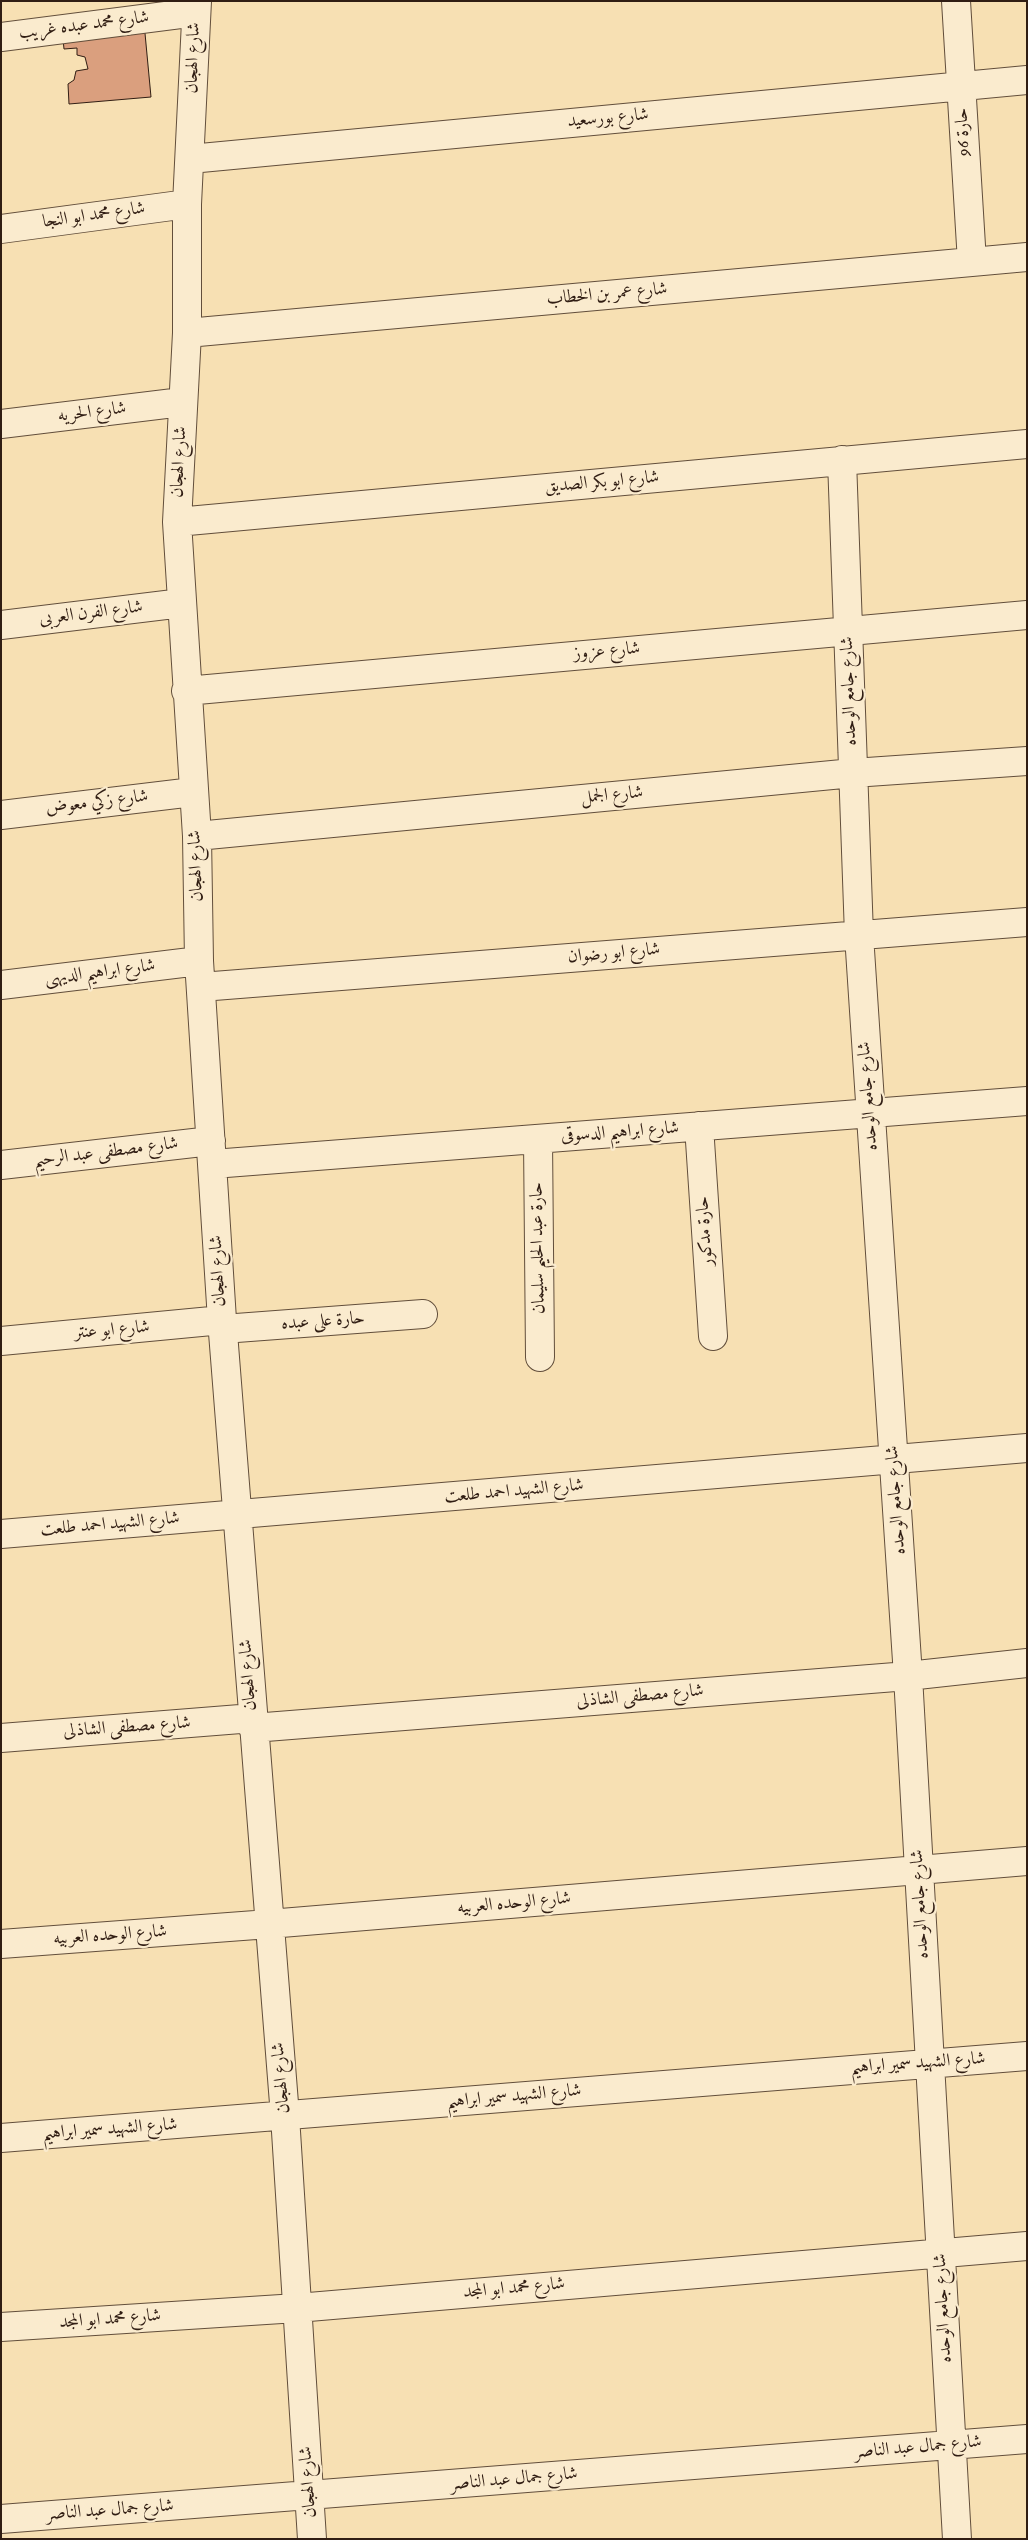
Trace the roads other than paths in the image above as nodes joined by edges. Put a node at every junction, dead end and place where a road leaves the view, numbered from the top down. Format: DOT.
graph roads {
  1 [pos="956,1"];
  2 [pos="196,7"];
  3 [pos="1,37"];
  4 [pos="1027,80"];
  5 [pos="961,85"];
  6 [pos="190,159"];
  7 [pos="187,204"];
  8 [pos="1,228"];
  9 [pos="1027,257"];
  10 [pos="972,262"];
  11 [pos="186,333"];
  12 [pos="182,402"];
  13 [pos="1,424"];
  14 [pos="1027,444"];
  15 [pos="842,460"];
  16 [pos="177,522"];
  17 [pos="182,604"];
  18 [pos="1027,615"];
  19 [pos="1,625"];
  20 [pos="848,630"];
  21 [pos="186,691"];
  22 [pos="1027,761"];
  23 [pos="853,773"];
  24 [pos="193,792"];
  25 [pos="1,815"];
  26 [pos="197,836"];
  27 [pos="1027,922"];
  28 [pos="859,935"];
  29 [pos="200,974"];
  30 [pos="1,985"];
  31 [pos="1027,1101"];
  32 [pos="870,1113"];
  33 [pos="699,1126"];
  34 [pos="538,1139"];
  35 [pos="212,1153"];
  36 [pos="1,1165"];
  37 [pos="423,1314"];
  38 [pos="222,1325"];
  39 [pos="713,1336"];
  40 [pos="1,1341"];
  41 [pos="540,1357"];
  42 [pos="1027,1448"];
  43 [pos="894,1461"];
  44 [pos="237,1514"];
  45 [pos="1,1534"];
  46 [pos="1027,1663"];
  47 [pos="908,1676"];
  48 [pos="253,1723"];
  49 [pos="1,1738"];
  50 [pos="1027,1861"];
  51 [pos="919,1869"];
  52 [pos="268,1924"];
  53 [pos="1,1944"];
  54 [pos="1027,2056"];
  55 [pos="929,2062"];
  56 [pos="285,2116"];
  57 [pos="1,2138"];
  58 [pos="1027,2246"];
  59 [pos="941,2252"];
  60 [pos="297,2308"];
  61 [pos="1,2328"];
  62 [pos="1027,2439"];
  63 [pos="952,2445"];
  64 [pos="310,2496"];
  65 [pos="1,2519"];
  66 [pos="312,2539"];
  67 [pos="956,2539"];
  1 -- 5 [label="street, حارة 96"];
  2 -- 3 [label="street, شارع محمد عبده غريب"];
  2 -- 6 [label="street, شارع الهجان"];
  4 -- 5 [label="street, شارع بورسعيد"];
  5 -- 6 [label="street, شارع بورسعيد"];
  5 -- 10 [label="street, حارة 96"];
  6 -- 7 [label="street, شارع الهجان"];
  7 -- 8 [label="street, شارع محمد ابو النجا"];
  7 -- 11 [label="street, شارع الهجان"];
  9 -- 10 [label="street, شارع عمر بن الخطاب"];
  10 -- 11 [label="street, شارع عمر بن الخطاب"];
  11 -- 12 [label="street, شارع الهجان"];
  12 -- 13 [label="street, شارع الحريه"];
  12 -- 16 [label="street, شارع الهجان"];
  14 -- 15 [label="street, شارع ابو بكر الصديق"];
  15 -- 16 [label="street, شارع ابو بكر الصديق"];
  15 -- 20 [label="street, شارع جامع الوحده"];
  16 -- 17 [label="street, شارع الهجان"];
  17 -- 19 [label="street, شارع الفرن العربى"];
  17 -- 21 [label="street, شارع الهجان"];
  18 -- 20 [label="street, شارع عزوز"];
  20 -- 21 [label="street, شارع عزوز"];
  20 -- 23 [label="street, شارع جامع الوحده"];
  21 -- 24 [label="street, شارع الهجان"];
  22 -- 23 [label="street, شارع الجمل"];
  23 -- 26 [label="street, شارع الجمل"];
  23 -- 28 [label="street, شارع جامع الوحده"];
  24 -- 25 [label="street, شارع زكي معوض"];
  24 -- 26 [label="street, شارع الهجان"];
  26 -- 29 [label="street, شارع الهجان"];
  27 -- 28 [label="street, شارع ابو رضوان"];
  28 -- 29 [label="street, شارع ابو رضوان"];
  28 -- 32 [label="street, شارع جامع الوحده"];
  29 -- 30 [label="street, شارع ابراهيم الديهى"];
  29 -- 35 [label="street, شارع الهجان"];
  31 -- 32 [label="street, شارع ابراهيم الدسوقى"];
  32 -- 33 [label="street, شارع ابراهيم الدسوقى"];
  32 -- 43 [label="street, شارع جامع الوحده"];
  33 -- 34 [label="street, شارع ابراهيم الدسوقى"];
  33 -- 39 [label="street, حارة مدكور"];
  34 -- 35 [label="street, شارع ابراهيم الدسوقى"];
  34 -- 41 [label="street, حارة عبد الحليم سليمان"];
  35 -- 36 [label="street, شارع مصطفى عبد الرحيم"];
  35 -- 38 [label="street, شارع الهجان"];
  37 -- 38 [label="street, حارة على عبده"];
  38 -- 40 [label="street, شارع ابو عنتر"];
  38 -- 44 [label="street, شارع الهجان"];
  42 -- 43 [label="street, شارع الشهيد احمد طلعت"];
  43 -- 44 [label="street, شارع الشهيد احمد طلعت"];
  43 -- 47 [label="street, شارع جامع الوحده"];
  44 -- 45 [label="street, شارع الشهيد احمد طلعت"];
  44 -- 48 [label="street, شارع الهجان"];
  46 -- 47 [label="street, شارع مصطفى الشاذلى"];
  47 -- 48 [label="street, شارع مصطفى الشاذلى"];
  47 -- 51 [label="street, شارع جامع الوحده"];
  48 -- 49 [label="street, شارع مصطفى الشاذلى"];
  48 -- 52 [label="street, شارع الهجان"];
  50 -- 51 [label="street, شارع الوحده العربيه"];
  51 -- 52 [label="street, شارع الوحده العربيه"];
  51 -- 55 [label="street, شارع جامع الوحده"];
  52 -- 53 [label="street, شارع الوحده العربيه"];
  52 -- 56 [label="street, شارع الهجان"];
  54 -- 55 [label="street, شارع الشهيد سمير ابراهيم"];
  55 -- 56 [label="street, شارع الشهيد سمير ابراهيم"];
  55 -- 59 [label="street, شارع جامع الوحده"];
  56 -- 57 [label="street, شارع الشهيد سمير ابراهيم"];
  56 -- 60 [label="street, شارع الهجان"];
  58 -- 59 [label="street, شارع محمد ابو المجد"];
  59 -- 60 [label="street, شارع محمد ابو المجد"];
  59 -- 63 [label="street, شارع جامع الوحده"];
  60 -- 61 [label="street, شارع محمد ابو المجد"];
  60 -- 64 [label="street, شارع الهجان"];
  62 -- 63 [label="street, شارع جمال عبد الناصر"];
  63 -- 64 [label="street, شارع جمال عبد الناصر"];
  63 -- 67 [label="street, شارع جامع الوحده"];
  64 -- 65 [label="street, شارع جمال عبد الناصر"];
  64 -- 66 [label="street, شارع الهجان"];
}
